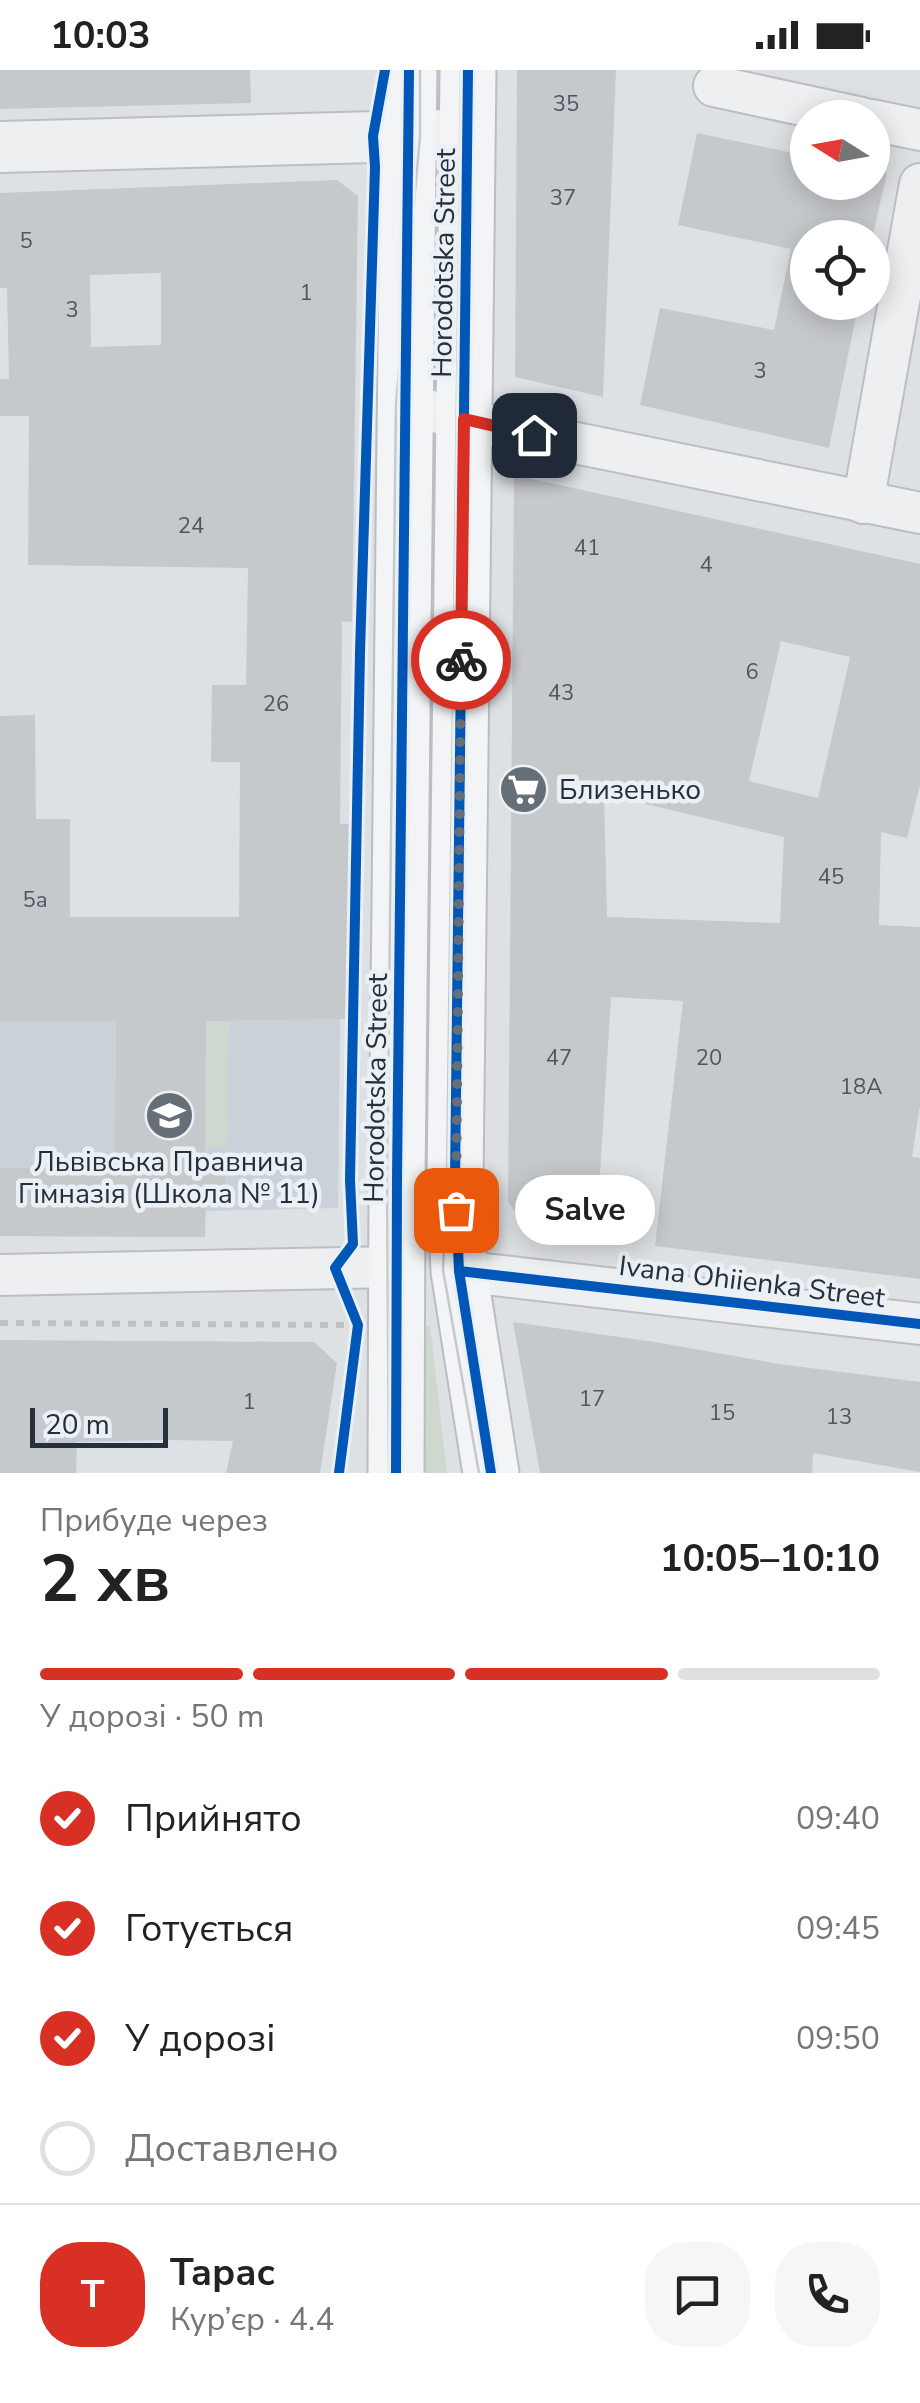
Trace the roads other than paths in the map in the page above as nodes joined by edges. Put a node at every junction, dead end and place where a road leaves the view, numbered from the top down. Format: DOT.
graph roads {
  1 [pos="409,70"];
  2 [pos="468,70"];
  3 [pos="714,86"];
  4 [pos="790,102"];
  5 [pos="890,124"];
  6 [pos="920,130"];
  7 [pos="408,136"];
  8 [pos="468,136"];
  9 [pos="0,147"];
  10 [pos="920,184"];
  11 [pos="406,405"];
  12 [pos="464,419"];
  13 [pos="863,502"];
  14 [pos="920,512"];
  15 [pos="396,1266"];
  16 [pos="459,1271"];
  17 [pos="0,1275"];
  18 [pos="920,1324"];
  19 [pos="396,1473"];
  20 [pos="491,1473"];
  1 -- 7 [label="main road, Horodotska Street"];
  2 -- 8 [label="main road, Horodotska Street"];
  3 -- 4 [label="street"];
  5 -- 6 [label="street"];
  7 -- 8 [label="street"];
  7 -- 9 [label="street"];
  7 -- 11 [label="main road, Horodotska Street"];
  8 -- 12 [label="main road, Horodotska Street"];
  10 -- 13 [label="street"];
  11 -- 12 [label="street"];
  11 -- 15 [label="main road, Horodotska Street"];
  12 -- 13 [label="street"];
  12 -- 16 [label="main road, Horodotska Street"];
  13 -- 14 [label="street"];
  15 -- 17 [label="street"];
  15 -- 19 [label="main road, Horodotska Street"];
  16 -- 18 [label="street, Ivana Ohiienka Street"];
  16 -- 20 [label="main road, Horodotska Street"];
}
